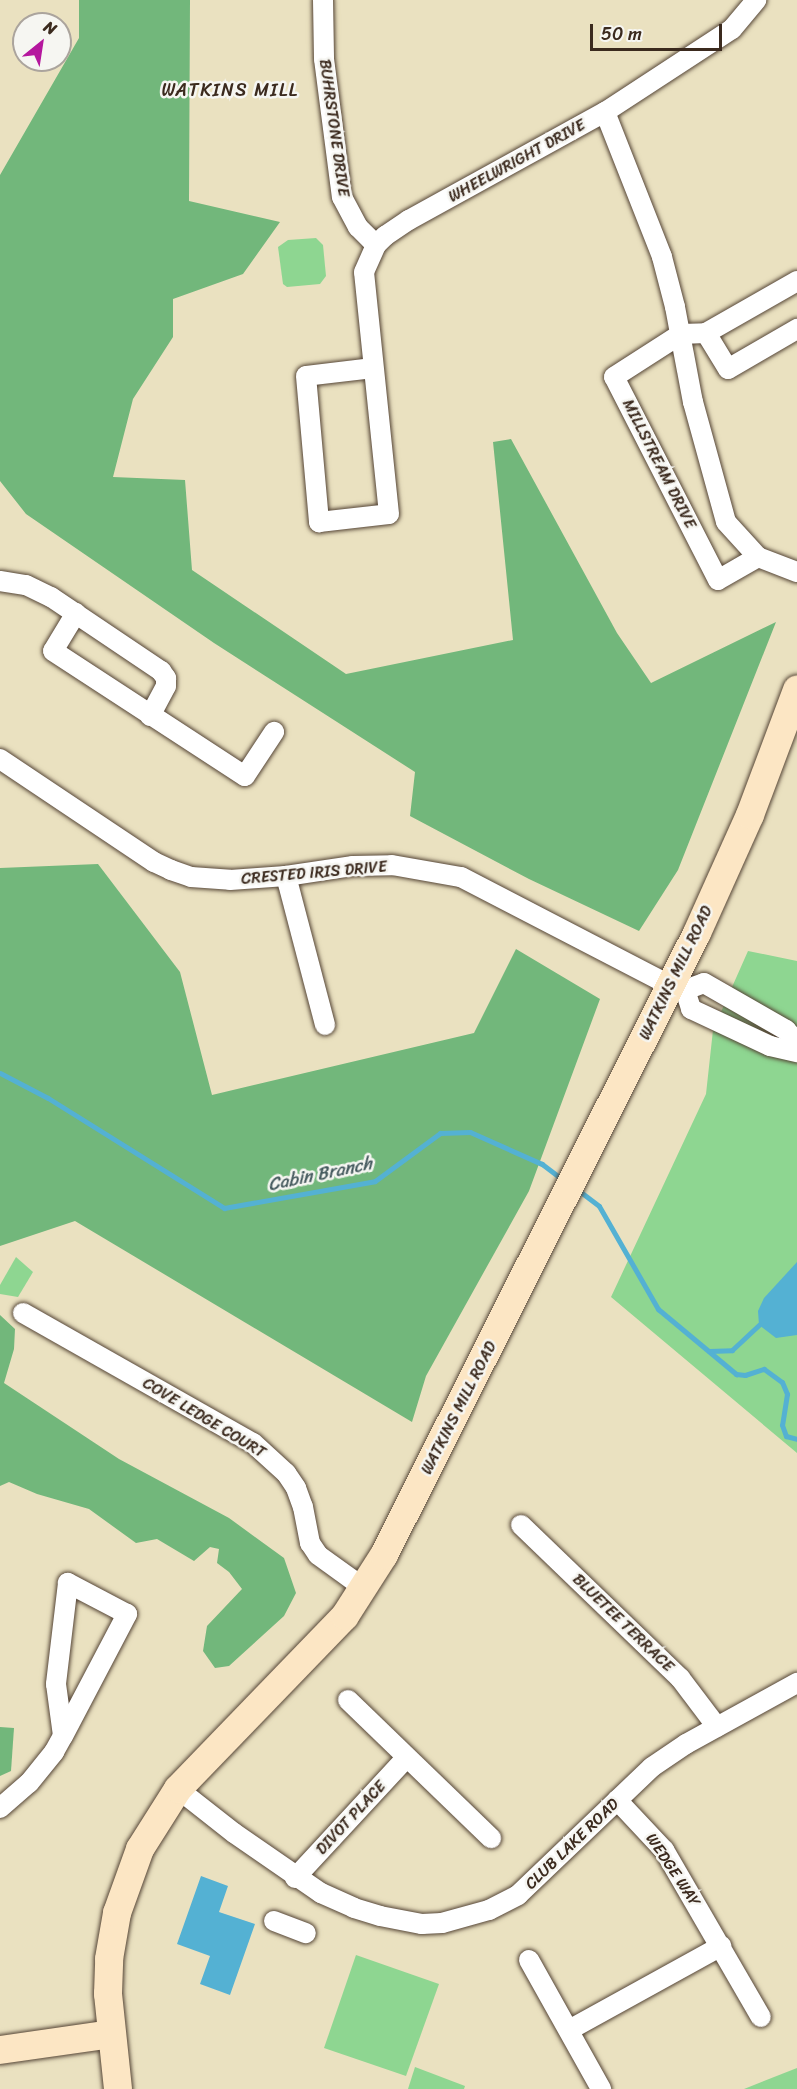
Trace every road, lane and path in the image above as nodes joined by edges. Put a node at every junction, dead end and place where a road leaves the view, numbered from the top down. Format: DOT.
graph roads {
  1 [pos="323,0"];
  2 [pos="756,0"];
  3 [pos="604,112"];
  4 [pos="376,245"];
  5 [pos="797,281"];
  6 [pos="797,329"];
  7 [pos="706,333"];
  8 [pos="681,334"];
  9 [pos="373,368"];
  10 [pos="758,557"];
  11 [pos="797,572"];
  12 [pos="0,581"];
  13 [pos="76,613"];
  14 [pos="797,690"];
  15 [pos="150,716"];
  16 [pos="274,732"];
  17 [pos="0,759"];
  18 [pos="286,876"];
  19 [pos="678,988"];
  20 [pos="325,1025"];
  21 [pos="797,1042"];
  22 [pos="797,1052"];
  23 [pos="23,1313"];
  24 [pos="521,1525"];
  25 [pos="364,1588"];
  26 [pos="797,1683"];
  27 [pos="348,1700"];
  28 [pos="717,1727"];
  29 [pos="63,1736"];
  30 [pos="406,1758"];
  31 [pos="178,1789"];
  32 [pos="617,1800"];
  33 [pos="0,1808"];
  34 [pos="491,1838"];
  35 [pos="295,1878"];
  36 [pos="274,1921"];
  37 [pos="306,1933"];
  38 [pos="721,1946"];
  39 [pos="529,1960"];
  40 [pos="761,2018"];
  41 [pos="569,2030"];
  42 [pos="111,2034"];
  43 [pos="0,2050"];
  44 [pos="118,2089"];
  45 [pos="601,2089"];
  1 -- 4 [label="street, BUHRSTONE DRIVE"];
  2 -- 3 [label="street, WHEELWRIGHT DRIVE"];
  3 -- 4 [label="street, WHEELWRIGHT DRIVE"];
  3 -- 8 [label="street"];
  4 -- 9 [label="street, WHEELWRIGHT DRIVE"];
  5 -- 7 [label="street"];
  6 -- 7 [label="street"];
  7 -- 8 [label="street"];
  8 -- 10 [label="street"];
  8 -- 10 [label="street, MILLSTREAM DRIVE"];
  9 -- 9 [label="street, WHEELWRIGHT DRIVE"];
  10 -- 11 [label="street"];
  12 -- 13 [label="street"];
  13 -- 15 [label="street"];
  13 -- 15 [label="street"];
  14 -- 19 [label="street, WATKINS MILL ROAD"];
  15 -- 16 [label="street"];
  17 -- 18 [label="street, CRESTED IRIS DRIVE"];
  18 -- 19 [label="street, CRESTED IRIS DRIVE"];
  18 -- 20 [label="street"];
  19 -- 21 [label="street"];
  19 -- 22 [label="street"];
  19 -- 25 [label="street, WATKINS MILL ROAD"];
  23 -- 25 [label="street, COVE LEDGE COURT"];
  24 -- 28 [label="street, BLUETEE TERRACE"];
  25 -- 31 [label="street, WATKINS MILL ROAD"];
  26 -- 28 [label="street, CLUB LAKE ROAD"];
  27 -- 30 [label="street"];
  28 -- 32 [label="street, CLUB LAKE ROAD"];
  29 -- 29 [label="street"];
  29 -- 33 [label="street"];
  30 -- 34 [label="street"];
  30 -- 35 [label="street, DIVOT PLACE"];
  31 -- 35 [label="street, CLUB LAKE ROAD"];
  31 -- 42 [label="street, WATKINS MILL ROAD"];
  32 -- 35 [label="street, CLUB LAKE ROAD"];
  32 -- 38 [label="street, WEDGE WAY"];
  36 -- 37 [label="street"];
  38 -- 40 [label="street, WEDGE WAY"];
  38 -- 41 [label="street"];
  39 -- 41 [label="street"];
  41 -- 45 [label="street"];
  42 -- 43 [label="street"];
  42 -- 44 [label="street, WATKINS MILL ROAD"];
}
